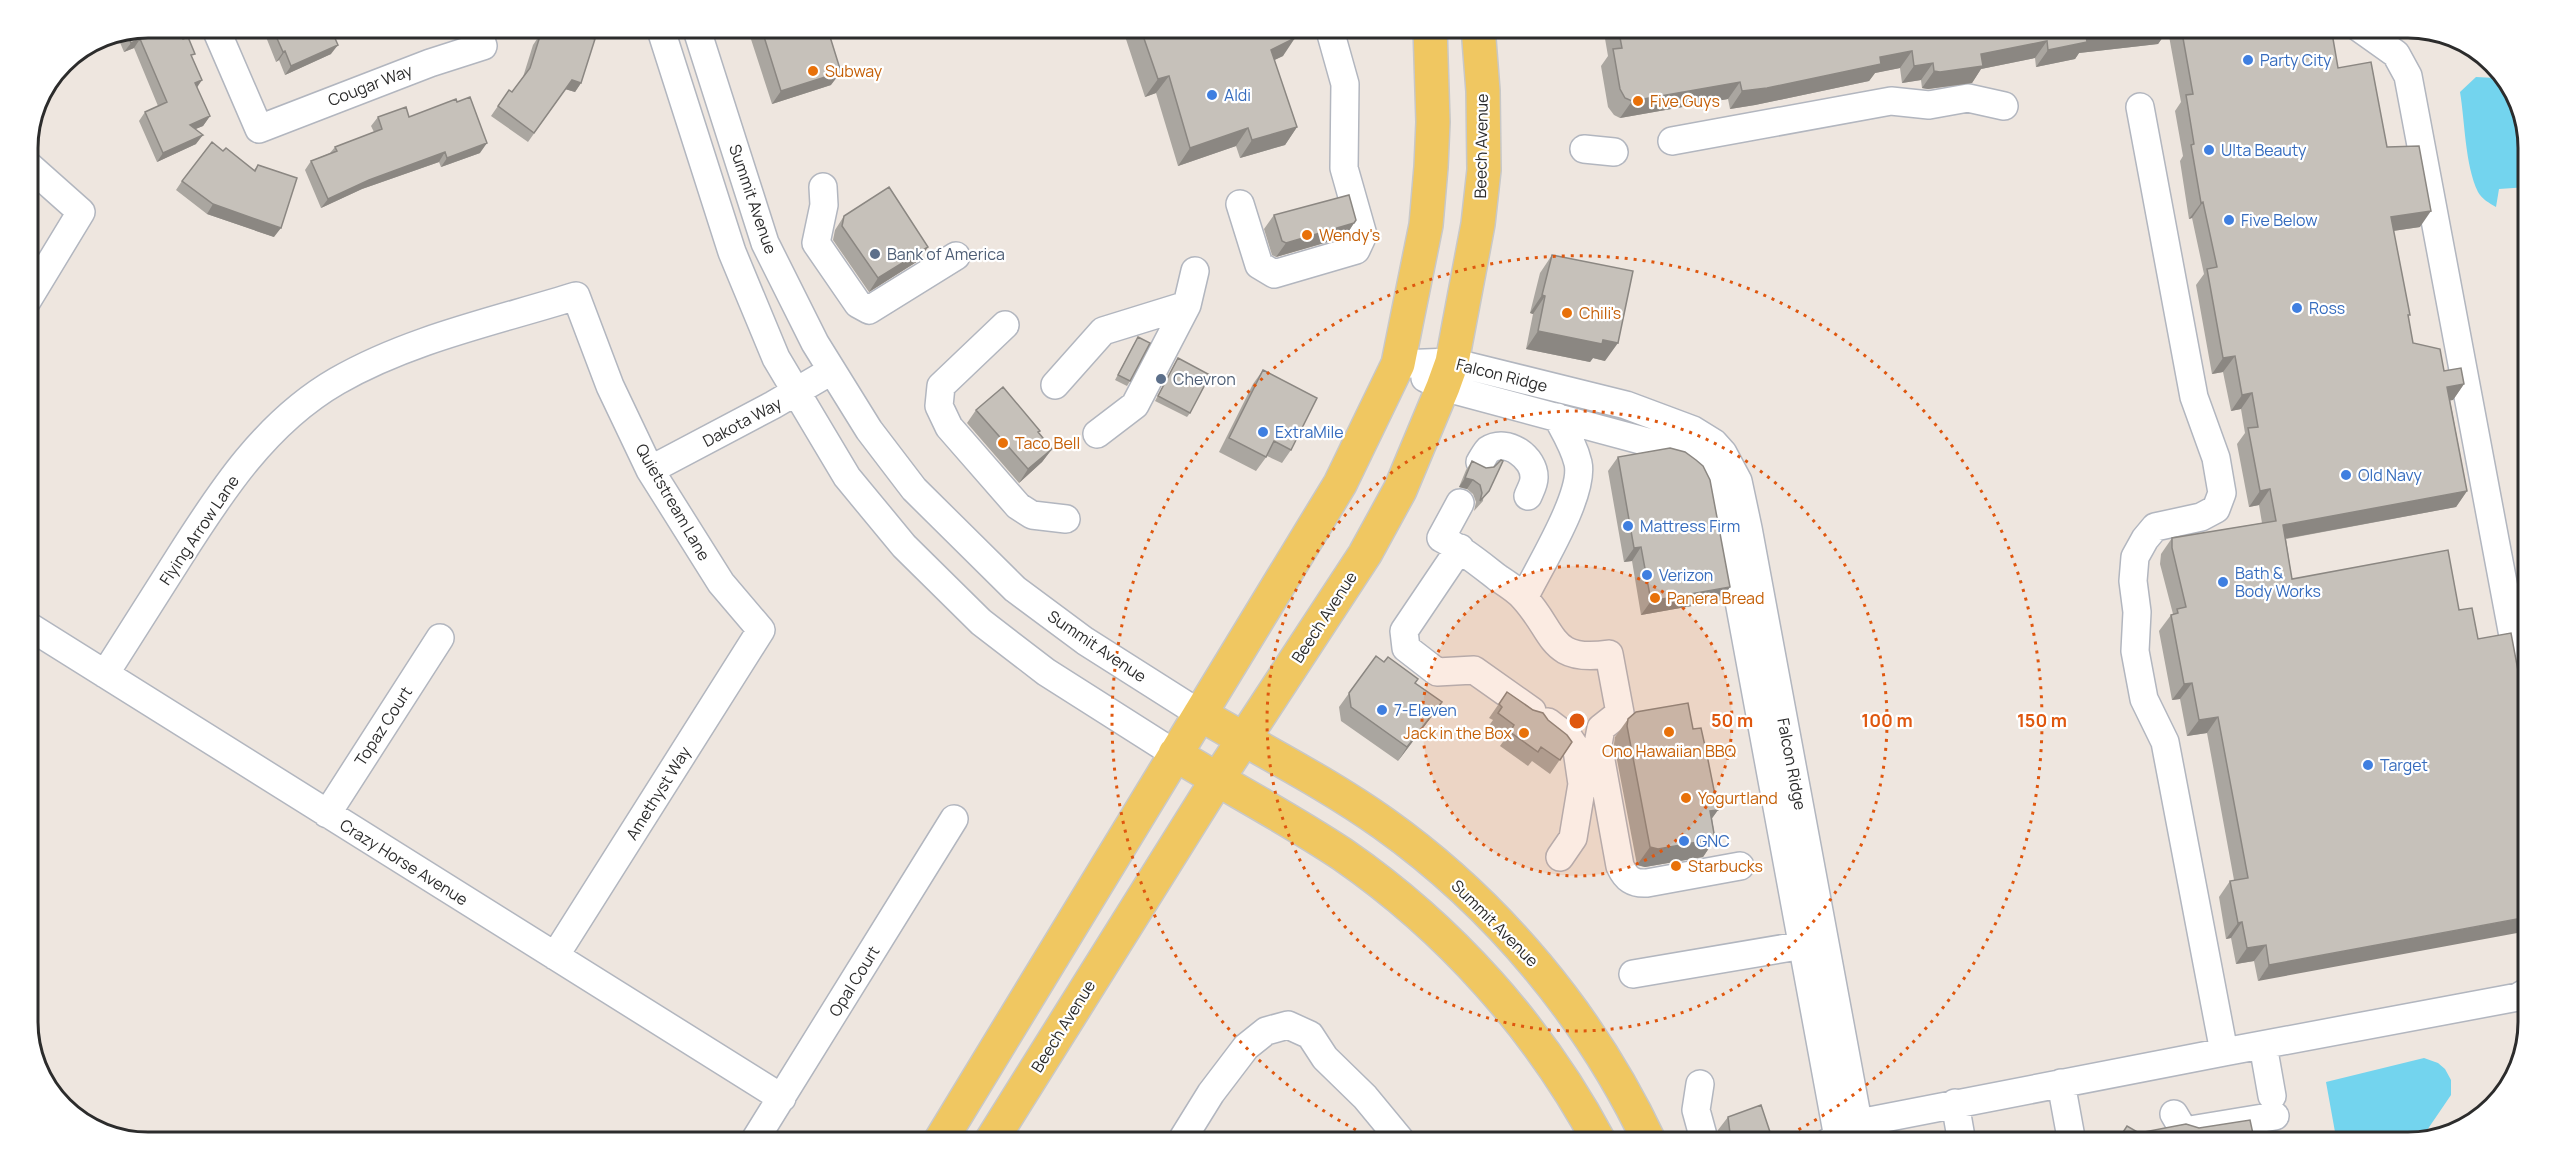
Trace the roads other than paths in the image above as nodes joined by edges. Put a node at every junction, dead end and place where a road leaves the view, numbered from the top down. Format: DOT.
graph roads {
  1 [pos="220,38"];
  2 [pos="476,38"];
  3 [pos="664,38"];
  4 [pos="700,38"];
  5 [pos="1332,38"];
  6 [pos="1430,38"];
  7 [pos="1479,38"];
  8 [pos="2373,38"];
  9 [pos="2004,106"];
  10 [pos="2140,107"];
  11 [pos="1672,141"];
  12 [pos="1584,149"];
  13 [pos="1614,152"];
  14 [pos="38,174"];
  15 [pos="823,187"];
  16 [pos="1240,204"];
  17 [pos="956,256"];
  18 [pos="1195,271"];
  19 [pos="38,283"];
  20 [pos="576,296"];
  21 [pos="1187,305"];
  22 [pos="1005,325"];
  23 [pos="1398,364"];
  24 [pos="831,371"];
  25 [pos="1448,375"];
  26 [pos="1055,385"];
  27 [pos="795,393"];
  28 [pos="1557,417"];
  29 [pos="1097,434"];
  30 [pos="1480,462"];
  31 [pos="650,470"];
  32 [pos="1528,496"];
  33 [pos="1460,503"];
  34 [pos="1066,519"];
  35 [pos="1451,543"];
  36 [pos="1524,598"];
  37 [pos="761,630"];
  38 [pos="38,633"];
  39 [pos="440,638"];
  40 [pos="2518,660"];
  41 [pos="105,674"];
  42 [pos="1200,714"];
  43 [pos="1245,740"];
  44 [pos="1175,754"];
  45 [pos="1217,780"];
  46 [pos="327,814"];
  47 [pos="954,819"];
  48 [pos="1560,857"];
  49 [pos="1740,866"];
  50 [pos="1804,945"];
  51 [pos="555,956"];
  52 [pos="1633,974"];
  53 [pos="2518,997"];
  54 [pos="2263,1045"];
  55 [pos="2224,1052"];
  56 [pos="2061,1083"];
  57 [pos="1700,1084"];
  58 [pos="782,1098"];
  59 [pos="1955,1103"];
  60 [pos="2174,1114"];
  61 [pos="760,1132"];
  62 [pos="946,1132"];
  63 [pos="997,1132"];
  64 [pos="1187,1132"];
  65 [pos="1394,1132"];
  66 [pos="1593,1132"];
  67 [pos="1645,1132"];
  68 [pos="1702,1132"];
  69 [pos="1844,1132"];
  70 [pos="1844,1132"];
  71 [pos="1861,1132"];
  72 [pos="1960,1132"];
  73 [pos="2070,1132"];
  1 -- 2 [label="street, Cougar Way"];
  3 -- 27 [label="street"];
  4 -- 24 [label="street, Summit Avenue"];
  5 -- 16 [label="street"];
  6 -- 23 [label="main road"];
  7 -- 25 [label="main road, Beech Avenue"];
  8 -- 40 [label="street"];
  9 -- 11 [label="street"];
  10 -- 55 [label="street"];
  12 -- 13 [label="street"];
  14 -- 19 [label="street"];
  15 -- 17 [label="street"];
  18 -- 21 [label="street"];
  20 -- 31 [label="street, Quietstream Lane"];
  20 -- 41 [label="street, Flying Arrow Lane"];
  21 -- 26 [label="street"];
  21 -- 29 [label="street"];
  22 -- 34 [label="street"];
  23 -- 25 [label="street, Falcon Ridge"];
  23 -- 42 [label="main road"];
  24 -- 27 [label="street, Dakota Way"];
  24 -- 42 [label="street, Summit Avenue"];
  25 -- 28 [label="street, Falcon Ridge"];
  25 -- 43 [label="main road, Beech Avenue"];
  25 -- 69 [label="street, Falcon Ridge"];
  27 -- 31 [label="street, Dakota Way"];
  27 -- 44 [label="street"];
  28 -- 36 [label="street"];
  28 -- 50 [label="street, Falcon Ridge"];
  30 -- 32 [label="street"];
  31 -- 37 [label="street, Quietstream Lane"];
  33 -- 35 [label="street"];
  35 -- 36 [label="street"];
  35 -- 48 [label="street"];
  36 -- 49 [label="street"];
  37 -- 51 [label="street, Amethyst Way"];
  38 -- 41 [label="street, Crazy Horse Avenue"];
  39 -- 46 [label="street, Topaz Court"];
  41 -- 46 [label="street, Crazy Horse Avenue"];
  42 -- 43 [label="main road, Summit Avenue"];
  42 -- 44 [label="main road"];
  43 -- 45 [label="main road, Beech Avenue"];
  43 -- 67 [label="main road, Summit Avenue"];
  44 -- 45 [label="main road"];
  44 -- 62 [label="main road"];
  45 -- 63 [label="main road, Beech Avenue"];
  45 -- 66 [label="main road"];
  46 -- 51 [label="street, Crazy Horse Avenue"];
  47 -- 58 [label="street, Opal Court"];
  50 -- 52 [label="street"];
  50 -- 70 [label="street, Falcon Ridge"];
  51 -- 58 [label="street, Crazy Horse Avenue"];
  53 -- 54 [label="street"];
  54 -- 55 [label="street"];
  54 -- 60 [label="street"];
  55 -- 56 [label="street"];
  56 -- 59 [label="street"];
  56 -- 73 [label="street"];
  57 -- 68 [label="street"];
  58 -- 61 [label="street, Opal Court"];
  59 -- 71 [label="street"];
  59 -- 72 [label="street"];
  64 -- 65 [label="street"];
}
